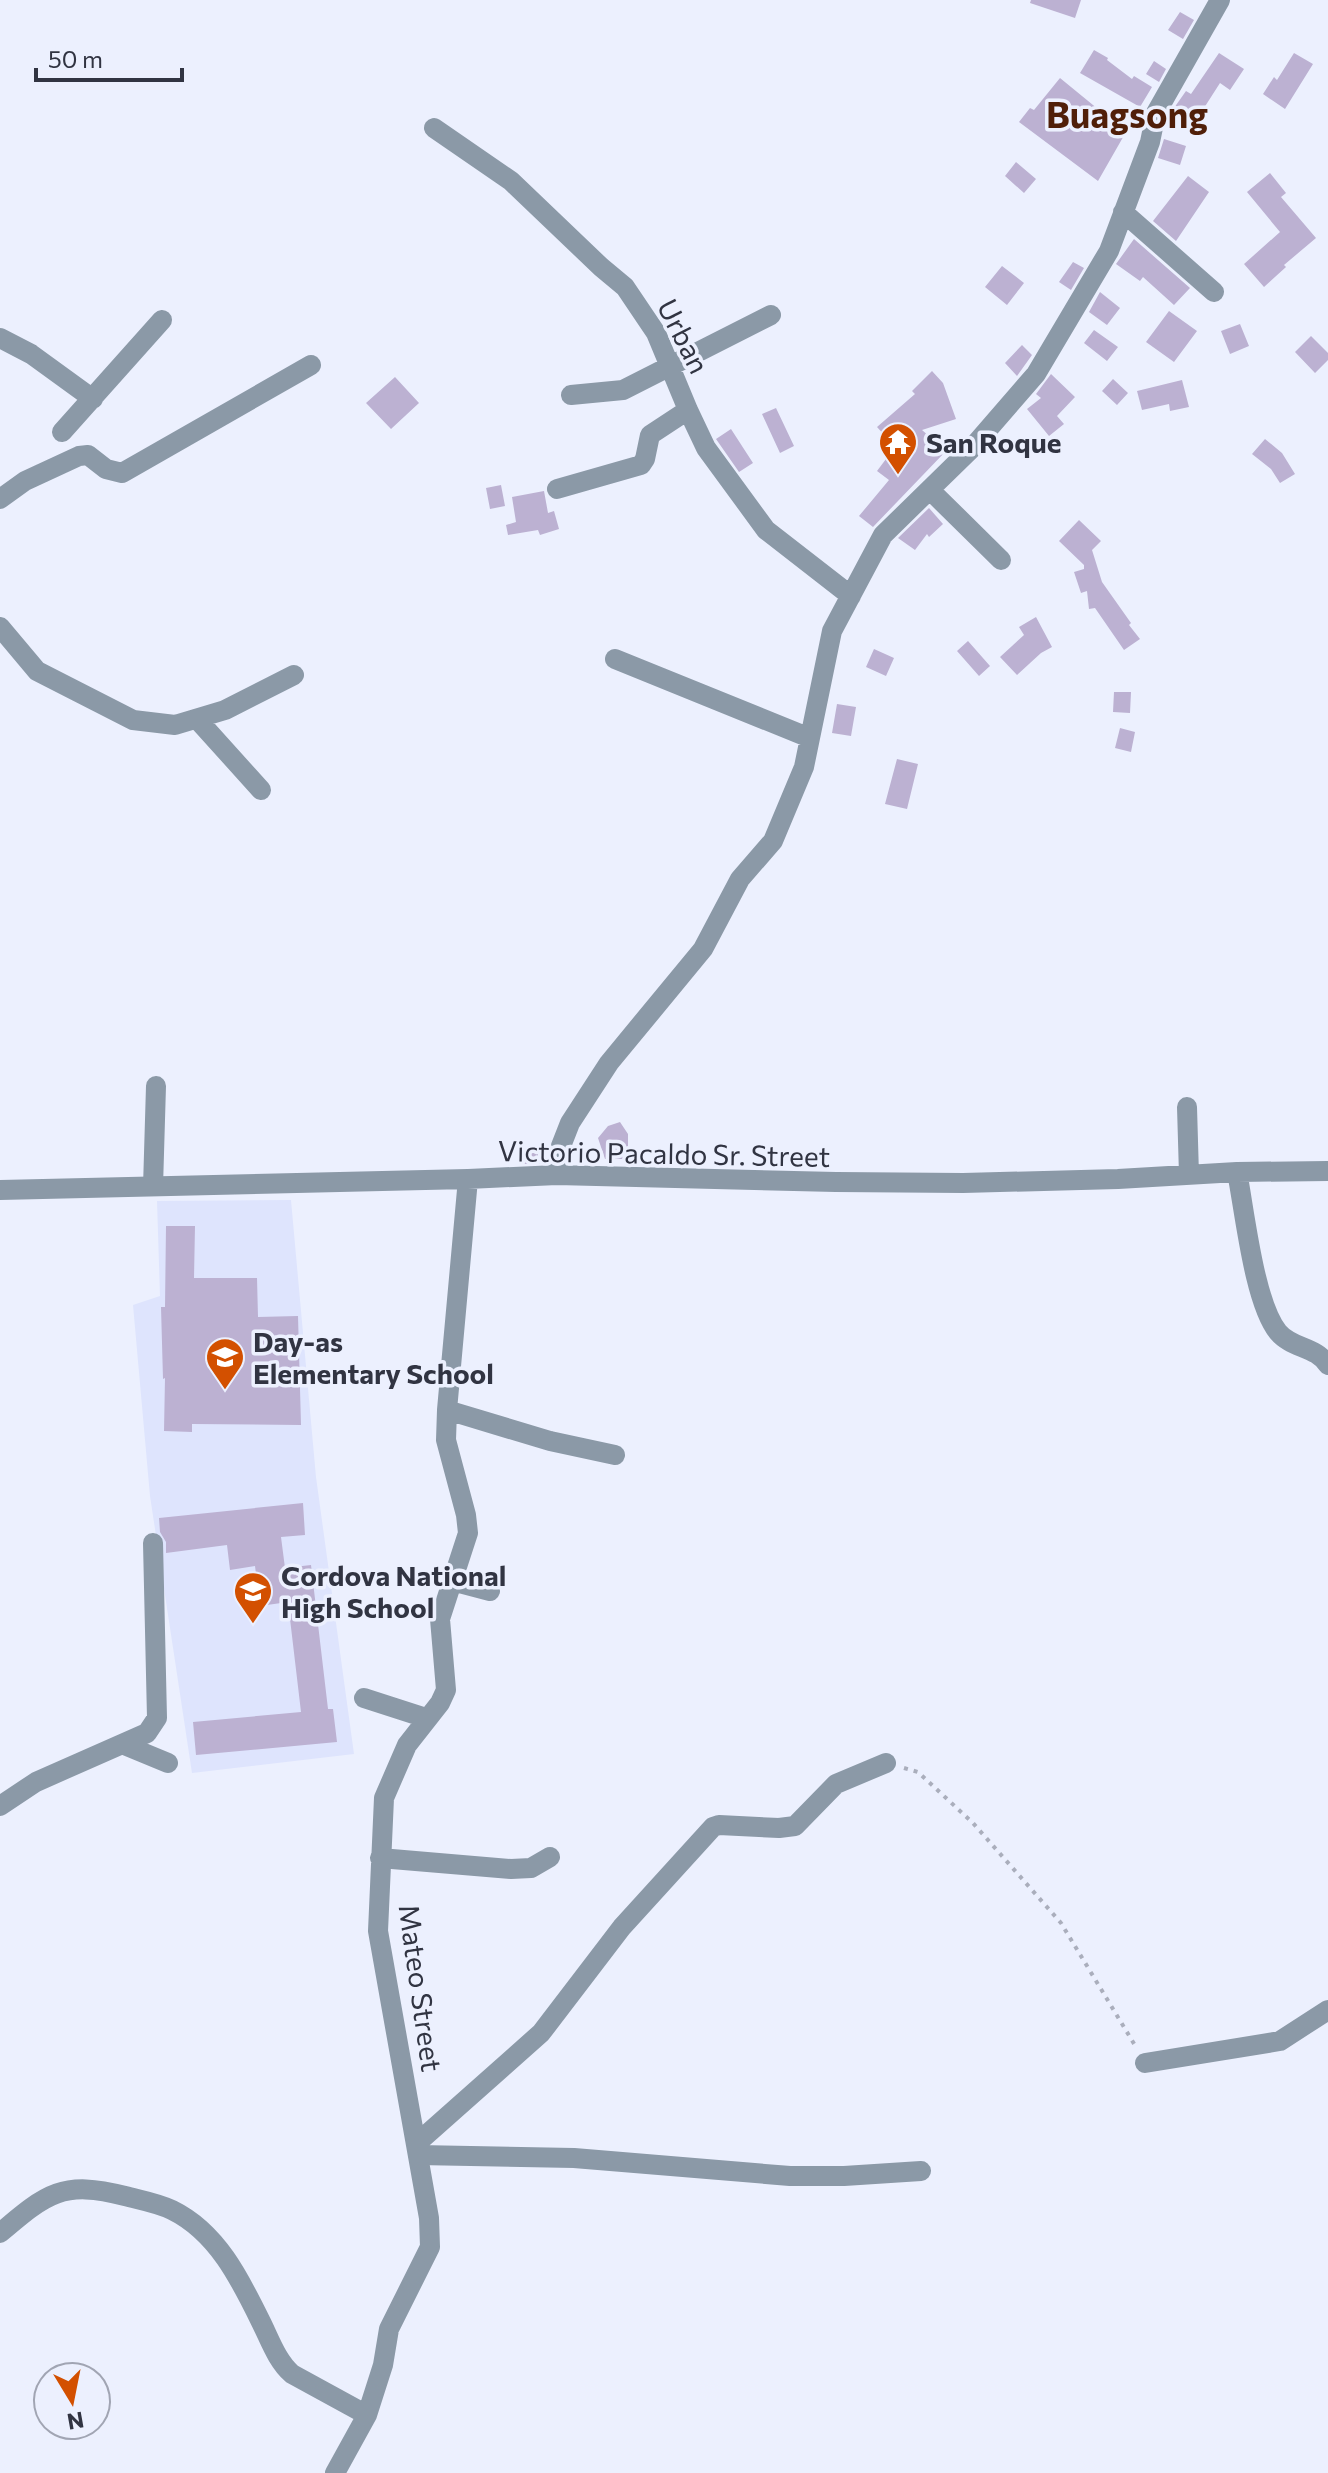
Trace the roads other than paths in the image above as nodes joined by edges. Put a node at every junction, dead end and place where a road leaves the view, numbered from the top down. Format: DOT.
graph roads {
  1 [pos="1220,0"];
  2 [pos="434,128"];
  3 [pos="1123,212"];
  4 [pos="1214,292"];
  5 [pos="771,315"];
  6 [pos="162,320"];
  7 [pos="0,338"];
  8 [pos="311,365"];
  9 [pos="671,366"];
  10 [pos="571,395"];
  11 [pos="93,399"];
  12 [pos="688,410"];
  13 [pos="62,432"];
  14 [pos="557,489"];
  15 [pos="930,490"];
  16 [pos="0,499"];
  17 [pos="1001,560"];
  18 [pos="851,596"];
  19 [pos="0,627"];
  20 [pos="615,659"];
  21 [pos="294,675"];
  22 [pos="197,719"];
  23 [pos="810,738"];
  24 [pos="261,790"];
  25 [pos="156,1086"];
  26 [pos="1187,1107"];
  27 [pos="1328,1171"];
  28 [pos="1237,1172"];
  29 [pos="557,1175"];
  30 [pos="1189,1175"];
  31 [pos="468,1179"];
  32 [pos="153,1187"];
  33 [pos="0,1190"];
  34 [pos="1328,1365"];
  35 [pos="447,1410"];
  36 [pos="615,1455"];
  37 [pos="153,1543"];
  38 [pos="452,1581"];
  39 [pos="490,1591"];
  40 [pos="364,1698"];
  41 [pos="426,1718"];
  42 [pos="122,1744"];
  43 [pos="168,1763"];
  44 [pos="886,1763"];
  45 [pos="0,1806"];
  46 [pos="550,1857"];
  47 [pos="380,1858"];
  48 [pos="1328,2010"];
  49 [pos="1145,2063"];
  50 [pos="417,2149"];
  51 [pos="921,2171"];
  52 [pos="0,2233"];
  53 [pos="367,2415"];
  54 [pos="335,2473"];
  1 -- 3 [label="street"];
  2 -- 9 [label="street, Urban"];
  3 -- 4 [label="street"];
  3 -- 15 [label="street"];
  5 -- 9 [label="street"];
  6 -- 11 [label="street"];
  7 -- 11 [label="street"];
  8 -- 16 [label="street"];
  9 -- 10 [label="street"];
  9 -- 12 [label="street, Urban"];
  11 -- 13 [label="street"];
  12 -- 14 [label="street"];
  12 -- 18 [label="street, Urban"];
  15 -- 17 [label="street"];
  15 -- 18 [label="street"];
  18 -- 23 [label="street"];
  19 -- 22 [label="street"];
  20 -- 23 [label="street"];
  21 -- 22 [label="street"];
  22 -- 24 [label="street"];
  23 -- 29 [label="street"];
  25 -- 32 [label="street"];
  26 -- 30 [label="street"];
  27 -- 28 [label="street, Victorio Pacaldo Sr. Street"];
  28 -- 30 [label="street, Victorio Pacaldo Sr. Street"];
  28 -- 34 [label="street"];
  29 -- 30 [label="street, Victorio Pacaldo Sr. Street"];
  29 -- 31 [label="street, Victorio Pacaldo Sr. Street"];
  31 -- 32 [label="street, Victorio Pacaldo Sr. Street"];
  31 -- 35 [label="street, Mateo Street"];
  32 -- 33 [label="street, Victorio Pacaldo Sr. Street"];
  35 -- 36 [label="street"];
  35 -- 38 [label="street, Mateo Street"];
  37 -- 42 [label="street"];
  38 -- 39 [label="street"];
  38 -- 41 [label="street, Mateo Street"];
  40 -- 41 [label="street"];
  41 -- 47 [label="street, Mateo Street"];
  42 -- 43 [label="street"];
  42 -- 45 [label="street"];
  44 -- 50 [label="street"];
  46 -- 47 [label="street"];
  47 -- 50 [label="street, Mateo Street"];
  48 -- 49 [label="street"];
  50 -- 51 [label="street"];
  50 -- 53 [label="street, Mateo Street"];
  52 -- 53 [label="street"];
  53 -- 54 [label="street, Mateo Street"];
}
